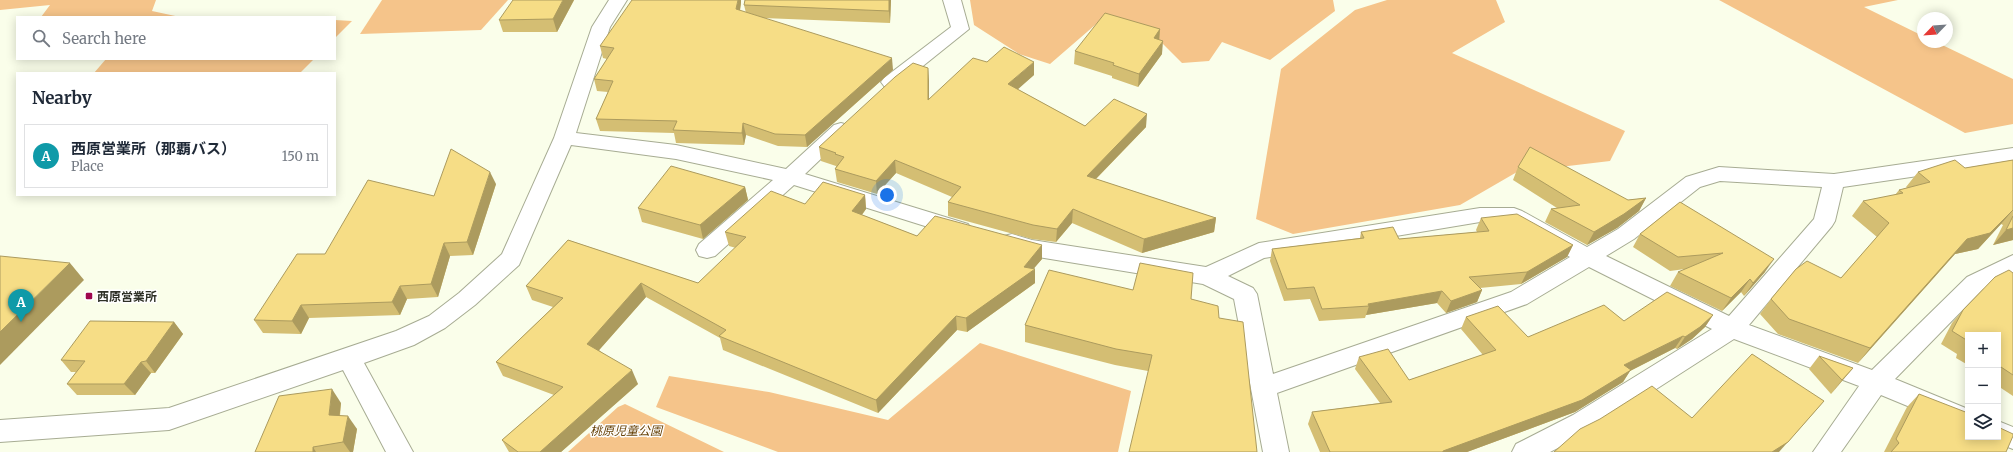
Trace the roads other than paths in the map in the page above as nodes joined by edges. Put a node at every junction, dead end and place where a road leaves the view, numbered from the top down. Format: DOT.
graph roads {
  1 [pos="618,0"];
  2 [pos="952,0"];
  3 [pos="877,95"];
  4 [pos="854,117"];
  5 [pos="564,138"];
  6 [pos="2013,155"];
  7 [pos="790,177"];
  8 [pos="1834,181"];
  9 [pos="707,250"];
  10 [pos="1588,257"];
  11 [pos="2013,263"];
  12 [pos="1208,276"];
  13 [pos="1732,328"];
  14 [pos="349,358"];
  15 [pos="1876,382"];
  16 [pos="1263,388"];
  17 [pos="1965,419"];
  18 [pos="0,431"];
  19 [pos="2001,433"];
  20 [pos="2013,438"];
  21 [pos="400,452"];
  22 [pos="1276,452"];
  23 [pos="1525,452"];
  24 [pos="1826,452"];
  1 -- 5 [label="street"];
  2 -- 3 [label="street"];
  4 -- 7 [label="street"];
  5 -- 7 [label="street"];
  5 -- 14 [label="street"];
  6 -- 8 [label="street"];
  7 -- 9 [label="street"];
  7 -- 12 [label="street"];
  8 -- 10 [label="street"];
  8 -- 13 [label="street"];
  10 -- 12 [label="street"];
  10 -- 13 [label="street"];
  10 -- 16 [label="street"];
  11 -- 15 [label="street"];
  12 -- 16 [label="street"];
  13 -- 15 [label="street"];
  13 -- 23 [label="street"];
  14 -- 18 [label="street"];
  14 -- 21 [label="street"];
  15 -- 17 [label="street"];
  15 -- 24 [label="street"];
  16 -- 22 [label="street"];
  19 -- 20 [label="street"];
}
